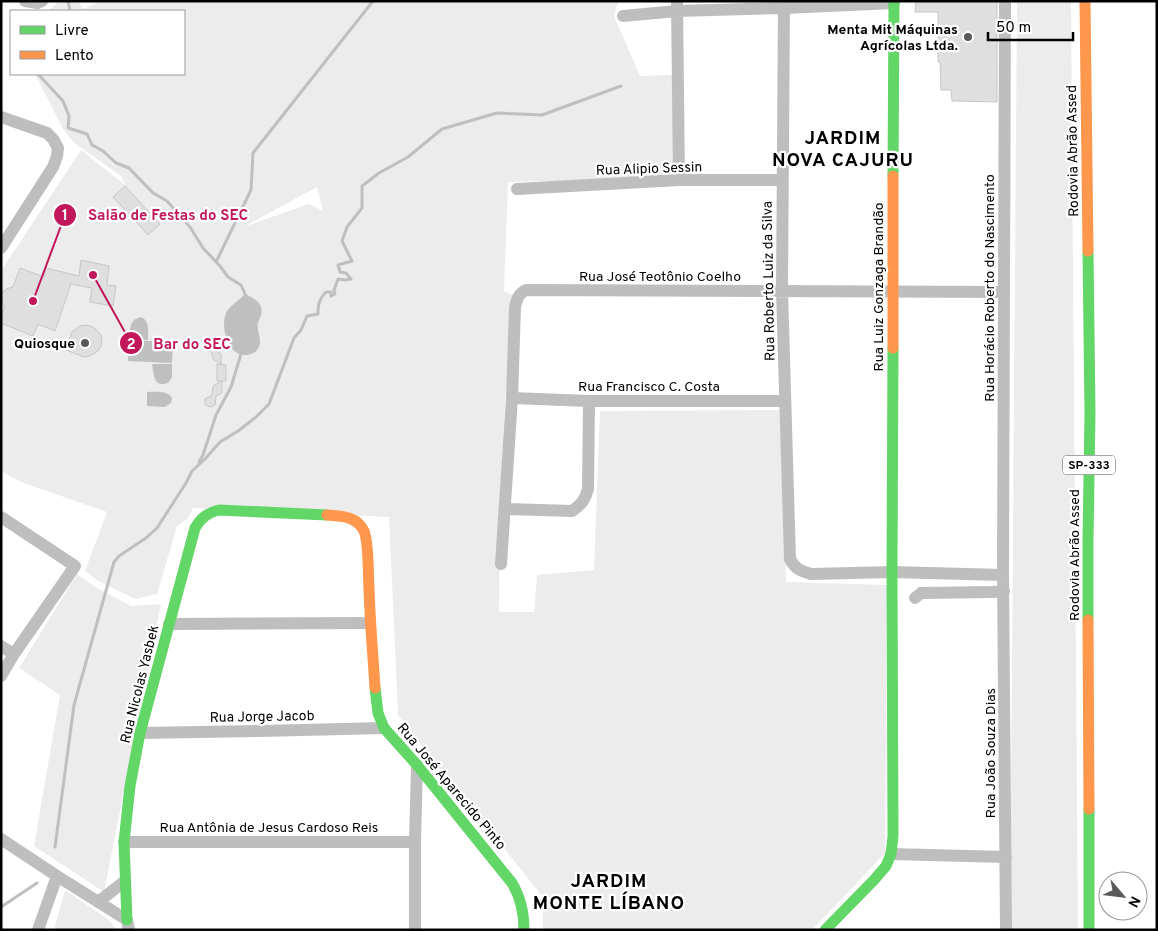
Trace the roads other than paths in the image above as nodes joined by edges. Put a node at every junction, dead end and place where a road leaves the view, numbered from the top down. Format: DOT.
graph roads {
  1 [pos="26,1"];
  2 [pos="42,1"];
  3 [pos="1005,1"];
  4 [pos="1085,1"];
  5 [pos="894,2"];
  6 [pos="784,5"];
  7 [pos="677,6"];
  8 [pos="623,16"];
  9 [pos="1,117"];
  10 [pos="679,180"];
  11 [pos="782,180"];
  12 [pos="517,189"];
  13 [pos="1,248"];
  14 [pos="782,291"];
  15 [pos="892,291"];
  16 [pos="1004,292"];
  17 [pos="512,398"];
  18 [pos="590,401"];
  19 [pos="785,401"];
  20 [pos="504,509"];
  21 [pos="219,510"];
  22 [pos="1,517"];
  23 [pos="502,564"];
  24 [pos="892,572"];
  25 [pos="1003,575"];
  26 [pos="1004,591"];
  27 [pos="915,598"];
  28 [pos="370,623"];
  29 [pos="169,624"];
  30 [pos="1,646"];
  31 [pos="14,654"];
  32 [pos="1,676"];
  33 [pos="384,728"];
  34 [pos="140,733"];
  35 [pos="417,765"];
  36 [pos="124,842"];
  37 [pos="415,842"];
  38 [pos="3,843"];
  39 [pos="891,854"];
  40 [pos="1006,857"];
  41 [pos="57,876"];
  42 [pos="125,881"];
  43 [pos="98,902"];
  44 [pos="128,925"];
  45 [pos="38,930"];
  46 [pos="415,930"];
  47 [pos="524,930"];
  48 [pos="825,930"];
  49 [pos="1006,930"];
  50 [pos="1089,930"];
  1 -- 2 [label="street"];
  3 -- 16 [label="street, Rua Horácio Roberto do Nascimento"];
  4 -- 50 [label="street, Rodovia Abrão Assed / SP-333"];
  5 -- 6 [label="street"];
  5 -- 15 [label="street, Rua Luiz Gonzaga Brandão"];
  6 -- 7 [label="street"];
  6 -- 11 [label="street, Rua Roberto Luiz da Silva"];
  7 -- 8 [label="street"];
  7 -- 10 [label="street"];
  9 -- 13 [label="street"];
  10 -- 11 [label="street, Rua Alipio Sessin"];
  10 -- 12 [label="street, Rua Alipio Sessin"];
  11 -- 14 [label="street, Rua Roberto Luiz da Silva"];
  14 -- 15 [label="street, Rua José Teotônio Coelho"];
  14 -- 17 [label="street, Rua José Teotônio Coelho"];
  14 -- 19 [label="street, Rua Roberto Luiz da Silva"];
  15 -- 16 [label="street, Rua José Teotônio Coelho"];
  15 -- 24 [label="street, Rua Luiz Gonzaga Brandão"];
  16 -- 25 [label="street, Rua Horácio Roberto do Nascimento"];
  17 -- 18 [label="street, Rua Francisco C. Costa"];
  17 -- 20 [label="street"];
  18 -- 19 [label="street, Rua Francisco C. Costa"];
  18 -- 20 [label="street"];
  19 -- 24 [label="street, Rua Roberto Luiz da Silva"];
  20 -- 23 [label="street"];
  21 -- 28 [label="street, Rua José Aparecido Pinto"];
  21 -- 29 [label="street, Rua Nicolas Yasbek"];
  22 -- 31 [label="street"];
  24 -- 25 [label="street"];
  24 -- 39 [label="street, Rua Luiz Gonzaga Brandão"];
  25 -- 26 [label="street, Rua João Souza Dias"];
  26 -- 27 [label="street"];
  26 -- 40 [label="street, Rua João Souza Dias"];
  28 -- 29 [label="street"];
  28 -- 33 [label="street, Rua José Aparecido Pinto"];
  29 -- 34 [label="street, Rua Nicolas Yasbek"];
  30 -- 31 [label="street"];
  31 -- 32 [label="street"];
  33 -- 34 [label="street, Rua Jorge Jacob"];
  33 -- 35 [label="street, Rua José Aparecido Pinto"];
  34 -- 36 [label="street, Rua Nicolas Yasbek"];
  35 -- 37 [label="street"];
  35 -- 47 [label="street, Rua José Aparecido Pinto"];
  36 -- 37 [label="street, Rua Antônia de Jesus Cardoso Reis"];
  36 -- 42 [label="street, Rua Nicolas Yasbek"];
  37 -- 46 [label="street"];
  38 -- 41 [label="street"];
  39 -- 40 [label="street"];
  39 -- 48 [label="street"];
  40 -- 49 [label="street, Rua João Souza Dias"];
  41 -- 43 [label="street"];
  41 -- 45 [label="street"];
  42 -- 43 [label="street"];
  42 -- 44 [label="street, Rua Nicolas Yasbek"];
  43 -- 44 [label="street"];
}
